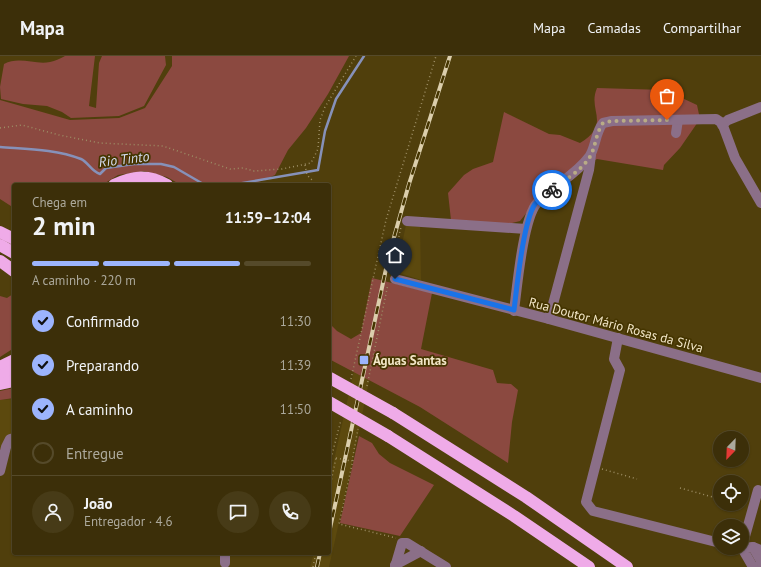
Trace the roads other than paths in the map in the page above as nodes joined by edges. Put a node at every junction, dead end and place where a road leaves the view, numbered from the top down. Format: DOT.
graph roads {
  1 [pos="761,107"];
  2 [pos="678,120"];
  3 [pos="722,125"];
  4 [pos="676,132"];
  5 [pos="591,155"];
  6 [pos="118,183"];
  7 [pos="162,183"];
  8 [pos="761,203"];
  9 [pos="408,221"];
  10 [pos="526,229"];
  11 [pos="0,232"];
  12 [pos="12,238"];
  13 [pos="0,245"];
  14 [pos="12,252"];
  15 [pos="0,262"];
  16 [pos="12,270"];
  17 [pos="0,272"];
  18 [pos="12,275"];
  19 [pos="395,279"];
  20 [pos="514,310"];
  21 [pos="548,319"];
  22 [pos="618,338"];
  23 [pos="12,361"];
  24 [pos="0,367"];
  25 [pos="12,371"];
  26 [pos="0,376"];
  27 [pos="761,378"];
  28 [pos="331,379"];
  29 [pos="12,381"];
  30 [pos="0,384"];
  31 [pos="331,403"];
  32 [pos="12,438"];
  33 [pos="0,471"];
  34 [pos="758,490"];
  35 [pos="749,523"];
  36 [pos="713,541"];
  37 [pos="757,549"];
  38 [pos="421,551"];
  39 [pos="742,555"];
  40 [pos="746,555"];
  41 [pos="395,566"];
  42 [pos="446,567"];
  43 [pos="589,567"];
  44 [pos="627,567"];
  45 [pos="741,567"];
  46 [pos="753,567"];
  47 [pos="760,567"];
  1 -- 3 [label="street"];
  2 -- 3 [label="street"];
  2 -- 4 [label="street"];
  2 -- 5 [label="street"];
  3 -- 8 [label="street"];
  5 -- 10 [label="street"];
  5 -- 21 [label="street"];
  6 -- 7 [label="highway"];
  9 -- 10 [label="street"];
  10 -- 20 [label="street"];
  11 -- 12 [label="highway"];
  13 -- 14 [label="highway"];
  15 -- 16 [label="highway"];
  17 -- 18 [label="highway"];
  19 -- 20 [label="street, Rua Doutor Mário Rosas da Silva"];
  20 -- 21 [label="street, Rua Doutor Mário Rosas da Silva"];
  21 -- 22 [label="street, Rua Doutor Mário Rosas da Silva"];
  22 -- 27 [label="street, Rua Doutor Mário Rosas da Silva"];
  22 -- 36 [label="street"];
  23 -- 24 [label="highway"];
  25 -- 26 [label="highway"];
  28 -- 44 [label="highway, bridge"];
  29 -- 30 [label="highway"];
  31 -- 43 [label="highway, bridge"];
  32 -- 33 [label="street"];
  34 -- 35 [label="street"];
  37 -- 47 [label="street"];
  38 -- 41 [label="street"];
  38 -- 41 [label="street"];
  38 -- 42 [label="street"];
  39 -- 45 [label="street"];
  40 -- 46 [label="street"];
}
